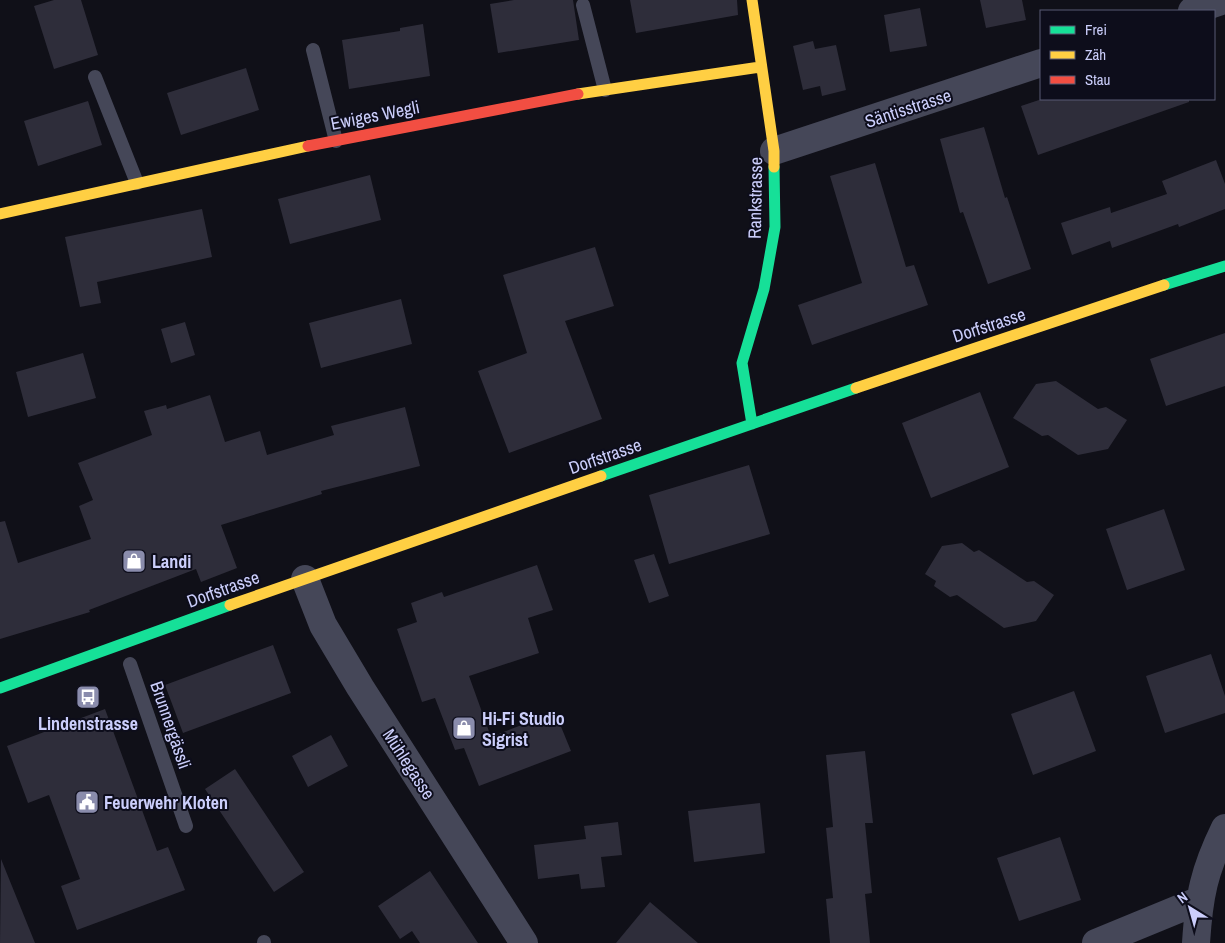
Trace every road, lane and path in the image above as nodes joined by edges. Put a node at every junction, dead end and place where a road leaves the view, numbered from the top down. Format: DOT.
graph roads {
  1 [pos="752,0"];
  2 [pos="1224,0"];
  3 [pos="583,5"];
  4 [pos="1195,10"];
  5 [pos="313,50"];
  6 [pos="1040,63"];
  7 [pos="760,67"];
  8 [pos="95,77"];
  9 [pos="605,90"];
  10 [pos="336,141"];
  11 [pos="774,151"];
  12 [pos="137,183"];
  13 [pos="0,214"];
  14 [pos="1225,266"];
  15 [pos="752,424"];
  16 [pos="305,579"];
  17 [pos="130,664"];
  18 [pos="0,688"];
  19 [pos="186,826"];
  20 [pos="1225,828"];
  21 [pos="1198,902"];
  22 [pos="524,943"];
  23 [pos="1096,943"];
  24 [pos="1196,943"];
  1 -- 7 [label="main road, Rankstrasse"];
  2 -- 4 [label="street"];
  3 -- 9 [label="lane"];
  5 -- 10 [label="lane"];
  6 -- 11 [label="street, Säntisstrasse"];
  7 -- 9 [label="main road, Ewiges Wegli"];
  7 -- 11 [label="main road, Rankstrasse"];
  8 -- 12 [label="lane"];
  9 -- 10 [label="main road, Ewiges Wegli"];
  10 -- 12 [label="main road, Ewiges Wegli"];
  11 -- 15 [label="main road, Rankstrasse"];
  12 -- 13 [label="main road, Ewiges Wegli"];
  14 -- 15 [label="main road, Dorfstrasse"];
  15 -- 16 [label="main road, Dorfstrasse"];
  16 -- 18 [label="main road, Dorfstrasse"];
  16 -- 22 [label="street, Mühlegasse"];
  17 -- 19 [label="lane, Brunnergässli"];
  20 -- 21 [label="street"];
  21 -- 23 [label="street"];
  21 -- 24 [label="street"];
}
